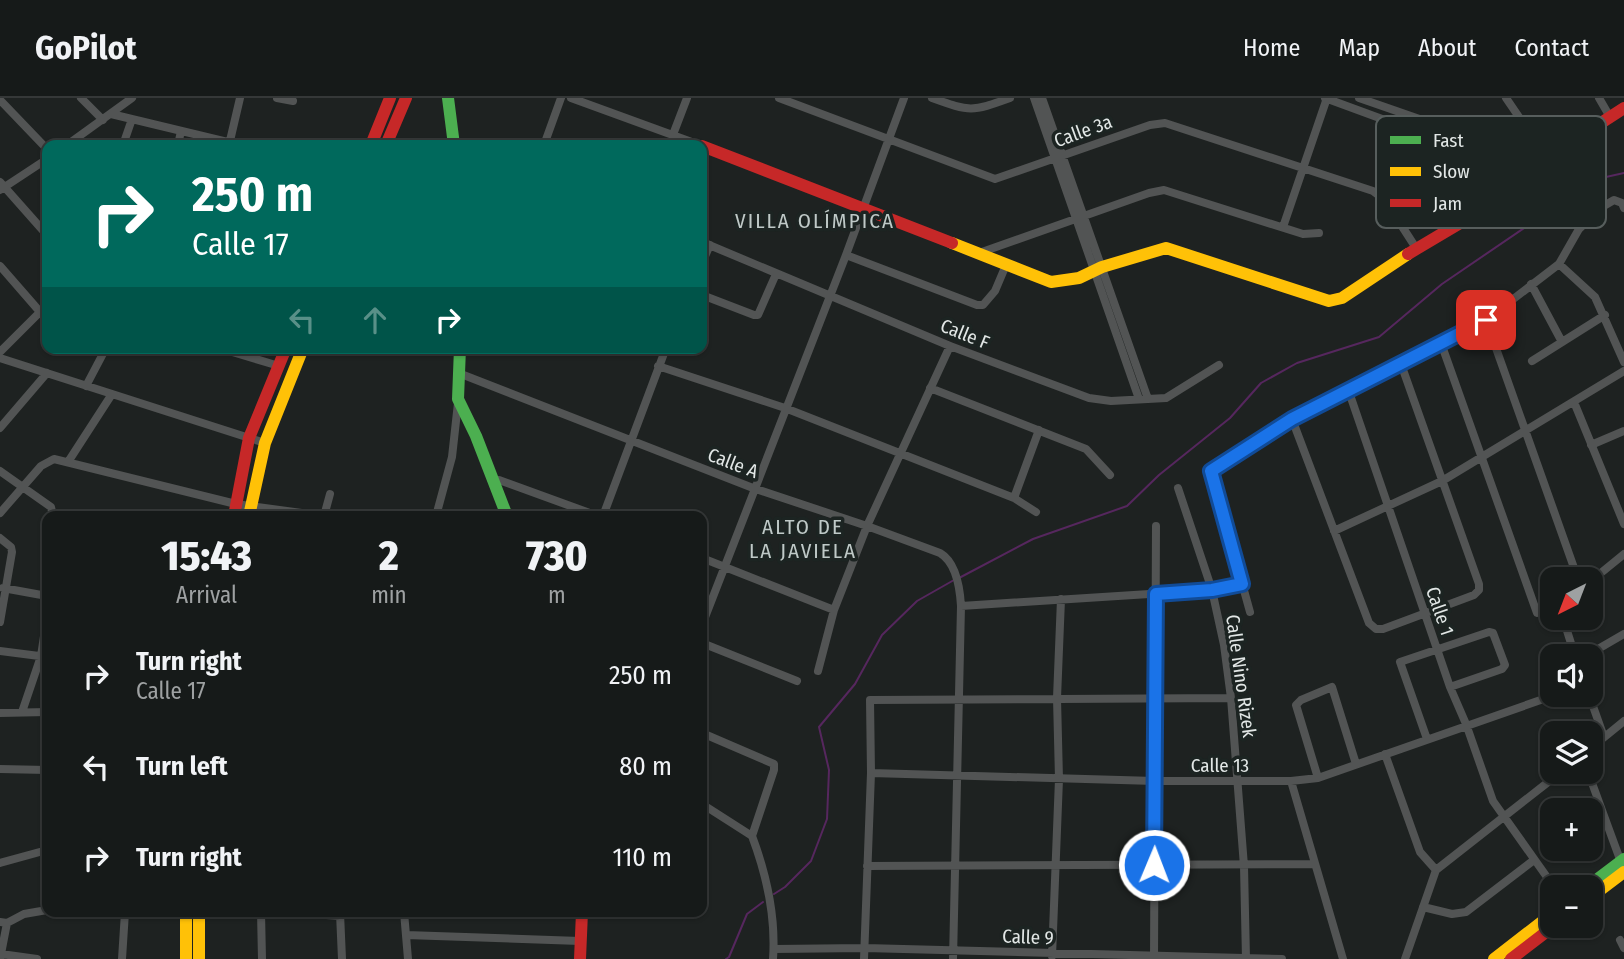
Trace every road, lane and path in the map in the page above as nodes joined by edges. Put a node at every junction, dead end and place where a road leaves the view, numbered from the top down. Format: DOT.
graph roads {
  1 [pos="81,98"];
  2 [pos="132,98"];
  3 [pos="240,98"];
  4 [pos="276,98"];
  5 [pos="390,98"];
  6 [pos="406,98"];
  7 [pos="448,98"];
  8 [pos="561,98"];
  9 [pos="571,98"];
  10 [pos="687,98"];
  11 [pos="779,98"];
  12 [pos="904,98"];
  13 [pos="932,98"];
  14 [pos="1010,98"];
  15 [pos="1034,98"];
  16 [pos="1042,98"];
  17 [pos="1326,98"];
  18 [pos="1359,98"];
  19 [pos="1506,98"];
  20 [pos="1599,98"];
  21 [pos="0,100"];
  22 [pos="293,101"];
  23 [pos="1624,108"];
  24 [pos="111,114"];
  25 [pos="1411,116"];
  26 [pos="1518,116"];
  27 [pos="1376,117"];
  28 [pos="1610,117"];
  29 [pos="132,119"];
  30 [pos="103,120"];
  31 [pos="1606,120"];
  32 [pos="181,131"];
  33 [pos="673,135"];
  34 [pos="887,138"];
  35 [pos="74,140"];
  36 [pos="125,140"];
  37 [pos="179,140"];
  38 [pos="214,140"];
  39 [pos="230,140"];
  40 [pos="372,140"];
  41 [pos="388,140"];
  42 [pos="453,140"];
  43 [pos="546,140"];
  44 [pos="671,140"];
  45 [pos="686,140"];
  46 [pos="42,144"];
  47 [pos="707,148"];
  48 [pos="1057,157"];
  49 [pos="42,162"];
  50 [pos="1303,167"];
  51 [pos="1,186"];
  52 [pos="1376,193"];
  53 [pos="1606,205"];
  54 [pos="1624,208"];
  55 [pos="864,209"];
  56 [pos="1079,218"];
  57 [pos="1283,227"];
  58 [pos="1403,228"];
  59 [pos="1449,228"];
  60 [pos="1580,228"];
  61 [pos="42,229"];
  62 [pos="1318,233"];
  63 [pos="707,243"];
  64 [pos="1416,248"];
  65 [pos="978,253"];
  66 [pos="846,255"];
  67 [pos="1559,264"];
  68 [pos="1006,265"];
  69 [pos="0,266"];
  70 [pos="1098,269"];
  71 [pos="776,274"];
  72 [pos="1531,284"];
  73 [pos="707,297"];
  74 [pos="829,297"];
  75 [pos="42,312"];
  76 [pos="1605,315"];
  77 [pos="42,316"];
  78 [pos="1486,320"];
  79 [pos="1562,342"];
  80 [pos="1441,343"];
  81 [pos="950,346"];
  82 [pos="0,352"];
  83 [pos="103,354"];
  84 [pos="261,354"];
  85 [pos="300,354"];
  86 [pos="460,354"];
  87 [pos="663,354"];
  88 [pos="282,357"];
  89 [pos="0,358"];
  90 [pos="1532,361"];
  91 [pos="297,362"];
  92 [pos="1624,362"];
  93 [pos="1401,364"];
  94 [pos="1219,365"];
  95 [pos="658,366"];
  96 [pos="1624,372"];
  97 [pos="47,373"];
  98 [pos="461,374"];
  99 [pos="86,386"];
  100 [pos="930,388"];
  101 [pos="1348,389"];
  102 [pos="112,394"];
  103 [pos="458,399"];
  104 [pos="1143,399"];
  105 [pos="1574,402"];
  106 [pos="785,408"];
  107 [pos="1292,419"];
  108 [pos="0,428"];
  109 [pos="1039,430"];
  110 [pos="1624,431"];
  111 [pos="1527,432"];
  112 [pos="249,438"];
  113 [pos="631,441"];
  114 [pos="265,443"];
  115 [pos="1591,445"];
  116 [pos="900,455"];
  117 [pos="1482,458"];
  118 [pos="68,463"];
  119 [pos="0,471"];
  120 [pos="1110,475"];
  121 [pos="492,480"];
  122 [pos="1442,481"];
  123 [pos="22,488"];
  124 [pos="753,488"];
  125 [pos="1178,488"];
  126 [pos="330,494"];
  127 [pos="1014,498"];
  128 [pos="1388,506"];
  129 [pos="235,510"];
  130 [pos="250,510"];
  131 [pos="52,511"];
  132 [pos="325,511"];
  133 [pos="437,511"];
  134 [pos="505,511"];
  135 [pos="587,511"];
  136 [pos="603,511"];
  137 [pos="1036,512"];
  138 [pos="0,513"];
  139 [pos="1624,524"];
  140 [pos="867,526"];
  141 [pos="1156,526"];
  142 [pos="1334,531"];
  143 [pos="0,538"];
  144 [pos="1624,554"];
  145 [pos="707,560"];
  146 [pos="723,566"];
  147 [pos="1574,567"];
  148 [pos="1603,571"];
  149 [pos="1242,584"];
  150 [pos="2,588"];
  151 [pos="1212,590"];
  152 [pos="1156,594"];
  153 [pos="42,595"];
  154 [pos="1061,599"];
  155 [pos="961,606"];
  156 [pos="834,610"];
  157 [pos="707,611"];
  158 [pos="1250,612"];
  159 [pos="1424,612"];
  160 [pos="1540,612"];
  161 [pos="0,622"];
  162 [pos="1624,634"];
  163 [pos="707,645"];
  164 [pos="1603,646"];
  165 [pos="1436,649"];
  166 [pos="0,651"];
  167 [pos="42,656"];
  168 [pos="42,661"];
  169 [pos="818,671"];
  170 [pos="797,681"];
  171 [pos="1450,687"];
  172 [pos="1057,698"];
  173 [pos="1156,698"];
  174 [pos="1231,698"];
  175 [pos="959,699"];
  176 [pos="1540,700"];
  177 [pos="1593,707"];
  178 [pos="22,712"];
  179 [pos="42,712"];
  180 [pos="0,713"];
  181 [pos="1624,721"];
  182 [pos="1466,724"];
  183 [pos="707,735"];
  184 [pos="1604,737"];
  185 [pos="1427,739"];
  186 [pos="1385,754"];
  187 [pos="1356,764"];
  188 [pos="0,769"];
  189 [pos="42,770"];
  190 [pos="871,773"];
  191 [pos="958,775"];
  192 [pos="1318,778"];
  193 [pos="1059,779"];
  194 [pos="1237,780"];
  195 [pos="1155,781"];
  196 [pos="1291,781"];
  197 [pos="1545,784"];
  198 [pos="1592,784"];
  199 [pos="707,807"];
  200 [pos="1503,816"];
  201 [pos="752,836"];
  202 [pos="42,851"];
  203 [pos="1534,859"];
  204 [pos="0,863"];
  205 [pos="955,864"];
  206 [pos="1315,864"];
  207 [pos="1056,865"];
  208 [pos="1154,865"];
  209 [pos="867,866"];
  210 [pos="1244,866"];
  211 [pos="1623,866"];
  212 [pos="1436,870"];
  213 [pos="1545,875"];
  214 [pos="1603,878"];
  215 [pos="1603,885"];
  216 [pos="1423,907"];
  217 [pos="42,911"];
  218 [pos="125,917"];
  219 [pos="186,917"];
  220 [pos="199,917"];
  221 [pos="261,917"];
  222 [pos="340,917"];
  223 [pos="404,917"];
  224 [pos="582,917"];
  225 [pos="4,923"];
  226 [pos="1540,923"];
  227 [pos="406,935"];
  228 [pos="1540,937"];
  229 [pos="580,941"];
  230 [pos="864,948"];
  231 [pos="774,949"];
  232 [pos="953,954"];
  233 [pos="1,956"];
  234 [pos="1052,957"];
  235 [pos="1154,957"];
  236 [pos="1245,958"];
  237 [pos="37,959"];
  238 [pos="122,959"];
  239 [pos="186,959"];
  240 [pos="200,959"];
  241 [pos="262,959"];
  242 [pos="342,959"];
  243 [pos="408,959"];
  244 [pos="580,959"];
  245 [pos="773,959"];
  246 [pos="864,959"];
  247 [pos="1282,959"];
  248 [pos="1343,959"];
  249 [pos="1405,959"];
  250 [pos="1494,959"];
  251 [pos="1511,959"];
  1 -- 30 [label="street"];
  2 -- 24 [label="street"];
  3 -- 39 [label="street"];
  4 -- 22 [label="street"];
  5 -- 40 [label="street"];
  6 -- 41 [label="street"];
  7 -- 42 [label="street"];
  8 -- 43 [label="street"];
  9 -- 33 [label="street"];
  10 -- 33 [label="street"];
  11 -- 34 [label="street, Calle 3a"];
  12 -- 34 [label="street"];
  13 -- 14 [label="street"];
  15 -- 48 [label="street"];
  16 -- 48 [label="street"];
  17 -- 27 [label="street"];
  17 -- 50 [label="street"];
  18 -- 25 [label="street"];
  19 -- 26 [label="street"];
  20 -- 28 [label="street"];
  21 -- 46 [label="street"];
  23 -- 28 [label="street"];
  24 -- 29 [label="street"];
  24 -- 30 [label="street"];
  28 -- 31 [label="street"];
  29 -- 32 [label="street"];
  29 -- 36 [label="street"];
  30 -- 35 [label="street"];
  32 -- 37 [label="street"];
  32 -- 38 [label="street"];
  33 -- 44 [label="street"];
  33 -- 45 [label="street"];
  34 -- 48 [label="street, Calle 3a"];
  34 -- 55 [label="street"];
  47 -- 55 [label="street"];
  48 -- 50 [label="street, Calle 3a"];
  48 -- 56 [label="street"];
  49 -- 51 [label="street"];
  50 -- 52 [label="street, Calle 3a"];
  50 -- 57 [label="street"];
  51 -- 61 [label="street"];
  53 -- 54 [label="street"];
  55 -- 65 [label="street"];
  55 -- 66 [label="street"];
  56 -- 57 [label="street"];
  56 -- 65 [label="street"];
  56 -- 70 [label="street"];
  57 -- 62 [label="street"];
  58 -- 64 [label="street, Calle 3a"];
  59 -- 64 [label="street"];
  60 -- 67 [label="street"];
  63 -- 71 [label="street, Calle F"];
  64 -- 70 [label="street"];
  65 -- 68 [label="street"];
  66 -- 68 [label="street"];
  66 -- 74 [label="street"];
  67 -- 72 [label="street"];
  67 -- 76 [label="street"];
  68 -- 70 [label="street"];
  69 -- 75 [label="street"];
  70 -- 104 [label="street"];
  71 -- 73 [label="street"];
  71 -- 74 [label="street, Calle F"];
  72 -- 78 [label="street"];
  72 -- 79 [label="street"];
  74 -- 81 [label="street, Calle F"];
  74 -- 106 [label="street"];
  76 -- 79 [label="street"];
  76 -- 92 [label="street"];
  77 -- 82 [label="street"];
  78 -- 80 [label="street"];
  78 -- 111 [label="street"];
  79 -- 90 [label="street"];
  80 -- 93 [label="street"];
  80 -- 117 [label="street"];
  81 -- 100 [label="street"];
  81 -- 104 [label="street, Calle F"];
  83 -- 99 [label="street"];
  84 -- 88 [label="street"];
  85 -- 91 [label="street"];
  86 -- 98 [label="street"];
  87 -- 95 [label="street"];
  88 -- 91 [label="street"];
  88 -- 112 [label="street"];
  89 -- 97 [label="street"];
  91 -- 114 [label="street"];
  93 -- 101 [label="street"];
  93 -- 122 [label="street"];
  94 -- 104 [label="street, Calle F"];
  95 -- 106 [label="street"];
  95 -- 113 [label="street"];
  96 -- 105 [label="street"];
  97 -- 99 [label="street"];
  97 -- 108 [label="street"];
  98 -- 103 [label="street"];
  98 -- 113 [label="street, Calle A"];
  99 -- 102 [label="street"];
  100 -- 109 [label="street"];
  100 -- 116 [label="street"];
  101 -- 107 [label="street"];
  101 -- 128 [label="street, Calle 1"];
  102 -- 112 [label="street"];
  102 -- 118 [label="street"];
  103 -- 121 [label="street"];
  103 -- 133 [label="street"];
  105 -- 111 [label="street"];
  105 -- 115 [label="street"];
  106 -- 116 [label="street"];
  106 -- 124 [label="street"];
  107 -- 142 [label="street"];
  107 -- 149 [label="street"];
  109 -- 120 [label="street"];
  109 -- 127 [label="street"];
  110 -- 115 [label="street"];
  111 -- 117 [label="street"];
  111 -- 147 [label="street"];
  112 -- 114 [label="street"];
  112 -- 129 [label="street"];
  113 -- 124 [label="street, Calle A"];
  113 -- 136 [label="street"];
  114 -- 130 [label="street"];
  115 -- 139 [label="street"];
  116 -- 127 [label="street"];
  116 -- 140 [label="street"];
  117 -- 122 [label="street"];
  117 -- 160 [label="street"];
  118 -- 123 [label="street"];
  118 -- 129 [label="street"];
  119 -- 123 [label="street"];
  121 -- 134 [label="street"];
  121 -- 135 [label="street"];
  122 -- 128 [label="street"];
  122 -- 159 [label="street"];
  123 -- 131 [label="street"];
  123 -- 138 [label="street"];
  124 -- 140 [label="street, Calle A"];
  124 -- 146 [label="street"];
  125 -- 151 [label="street, Calle Nino Rizek"];
  126 -- 132 [label="street"];
  127 -- 137 [label="street"];
  128 -- 142 [label="street"];
  128 -- 159 [label="street, Calle 1"];
  129 -- 130 [label="street"];
  140 -- 155 [label="street, Calle A"];
  140 -- 156 [label="street"];
  141 -- 152 [label="street"];
  142 -- 159 [label="street"];
  143 -- 150 [label="street"];
  144 -- 148 [label="street"];
  145 -- 146 [label="street"];
  146 -- 156 [label="street"];
  146 -- 157 [label="street"];
  149 -- 151 [label="street"];
  149 -- 158 [label="street"];
  150 -- 153 [label="street"];
  150 -- 161 [label="street"];
  151 -- 152 [label="street"];
  151 -- 174 [label="street, Calle Nino Rizek"];
  152 -- 154 [label="street"];
  152 -- 173 [label="street"];
  154 -- 155 [label="street"];
  154 -- 172 [label="street"];
  155 -- 175 [label="street, Calle A"];
  156 -- 169 [label="street"];
  159 -- 165 [label="street, Calle 1"];
  162 -- 164 [label="street"];
  163 -- 170 [label="street"];
  165 -- 171 [label="street, Calle 1"];
  165 -- 171 [label="street"];
  165 -- 185 [label="street"];
  166 -- 167 [label="street"];
  168 -- 178 [label="street"];
  171 -- 182 [label="street, Calle 1"];
  172 -- 173 [label="street"];
  172 -- 175 [label="street"];
  172 -- 193 [label="street"];
  173 -- 174 [label="street"];
  173 -- 195 [label="street"];
  174 -- 194 [label="street, Calle Nino Rizek"];
  175 -- 190 [label="street"];
  175 -- 191 [label="street, Calle A"];
  176 -- 182 [label="street, Calle 13"];
  177 -- 184 [label="street"];
  178 -- 179 [label="street"];
  178 -- 180 [label="street"];
  181 -- 184 [label="street"];
  182 -- 185 [label="street, Calle 13"];
  182 -- 200 [label="street, Calle 1"];
  183 -- 201 [label="street"];
  185 -- 186 [label="street, Calle 13"];
  186 -- 187 [label="street, Calle 13"];
  186 -- 212 [label="street"];
  187 -- 192 [label="street, Calle 13"];
  187 -- 192 [label="street"];
  188 -- 189 [label="street"];
  190 -- 191 [label="street, Calle 13"];
  190 -- 209 [label="street"];
  191 -- 193 [label="street, Calle 13"];
  191 -- 205 [label="street, Calle A"];
  192 -- 196 [label="street, Calle 13"];
  193 -- 195 [label="street, Calle 13"];
  193 -- 207 [label="street"];
  194 -- 195 [label="street, Calle 13"];
  194 -- 196 [label="street, Calle 13"];
  194 -- 210 [label="street, Calle Nino Rizek"];
  195 -- 208 [label="street"];
  196 -- 206 [label="street"];
  197 -- 200 [label="street"];
  198 -- 211 [label="street"];
  199 -- 201 [label="street"];
  200 -- 203 [label="street, Calle 1"];
  200 -- 212 [label="street"];
  201 -- 231 [label="street"];
  202 -- 204 [label="street"];
  203 -- 213 [label="street, Calle 1"];
  203 -- 216 [label="street"];
  205 -- 207 [label="street"];
  205 -- 209 [label="street"];
  205 -- 232 [label="street, Calle A"];
  206 -- 210 [label="street"];
  206 -- 248 [label="street"];
  207 -- 208 [label="street"];
  207 -- 234 [label="street"];
  208 -- 210 [label="street"];
  208 -- 235 [label="street"];
  209 -- 230 [label="street"];
  210 -- 236 [label="street, Calle Nino Rizek"];
  211 -- 214 [label="street"];
  211 -- 215 [label="street"];
  212 -- 216 [label="street"];
  216 -- 249 [label="street"];
  217 -- 225 [label="street"];
  218 -- 238 [label="street"];
  219 -- 239 [label="street"];
  220 -- 240 [label="street"];
  221 -- 241 [label="street"];
  222 -- 242 [label="street"];
  223 -- 227 [label="street"];
  224 -- 229 [label="street"];
  225 -- 233 [label="street"];
  226 -- 250 [label="street"];
  227 -- 229 [label="street"];
  227 -- 243 [label="street"];
  228 -- 251 [label="street"];
  229 -- 244 [label="street"];
  230 -- 231 [label="street, Calle 9"];
  230 -- 232 [label="street, Calle 9"];
  230 -- 246 [label="street"];
  231 -- 245 [label="street"];
  232 -- 234 [label="street, Calle 9"];
  233 -- 237 [label="street"];
  234 -- 235 [label="street, Calle 9"];
  235 -- 236 [label="street, Calle 9"];
  236 -- 247 [label="street, Calle 9"];
}
